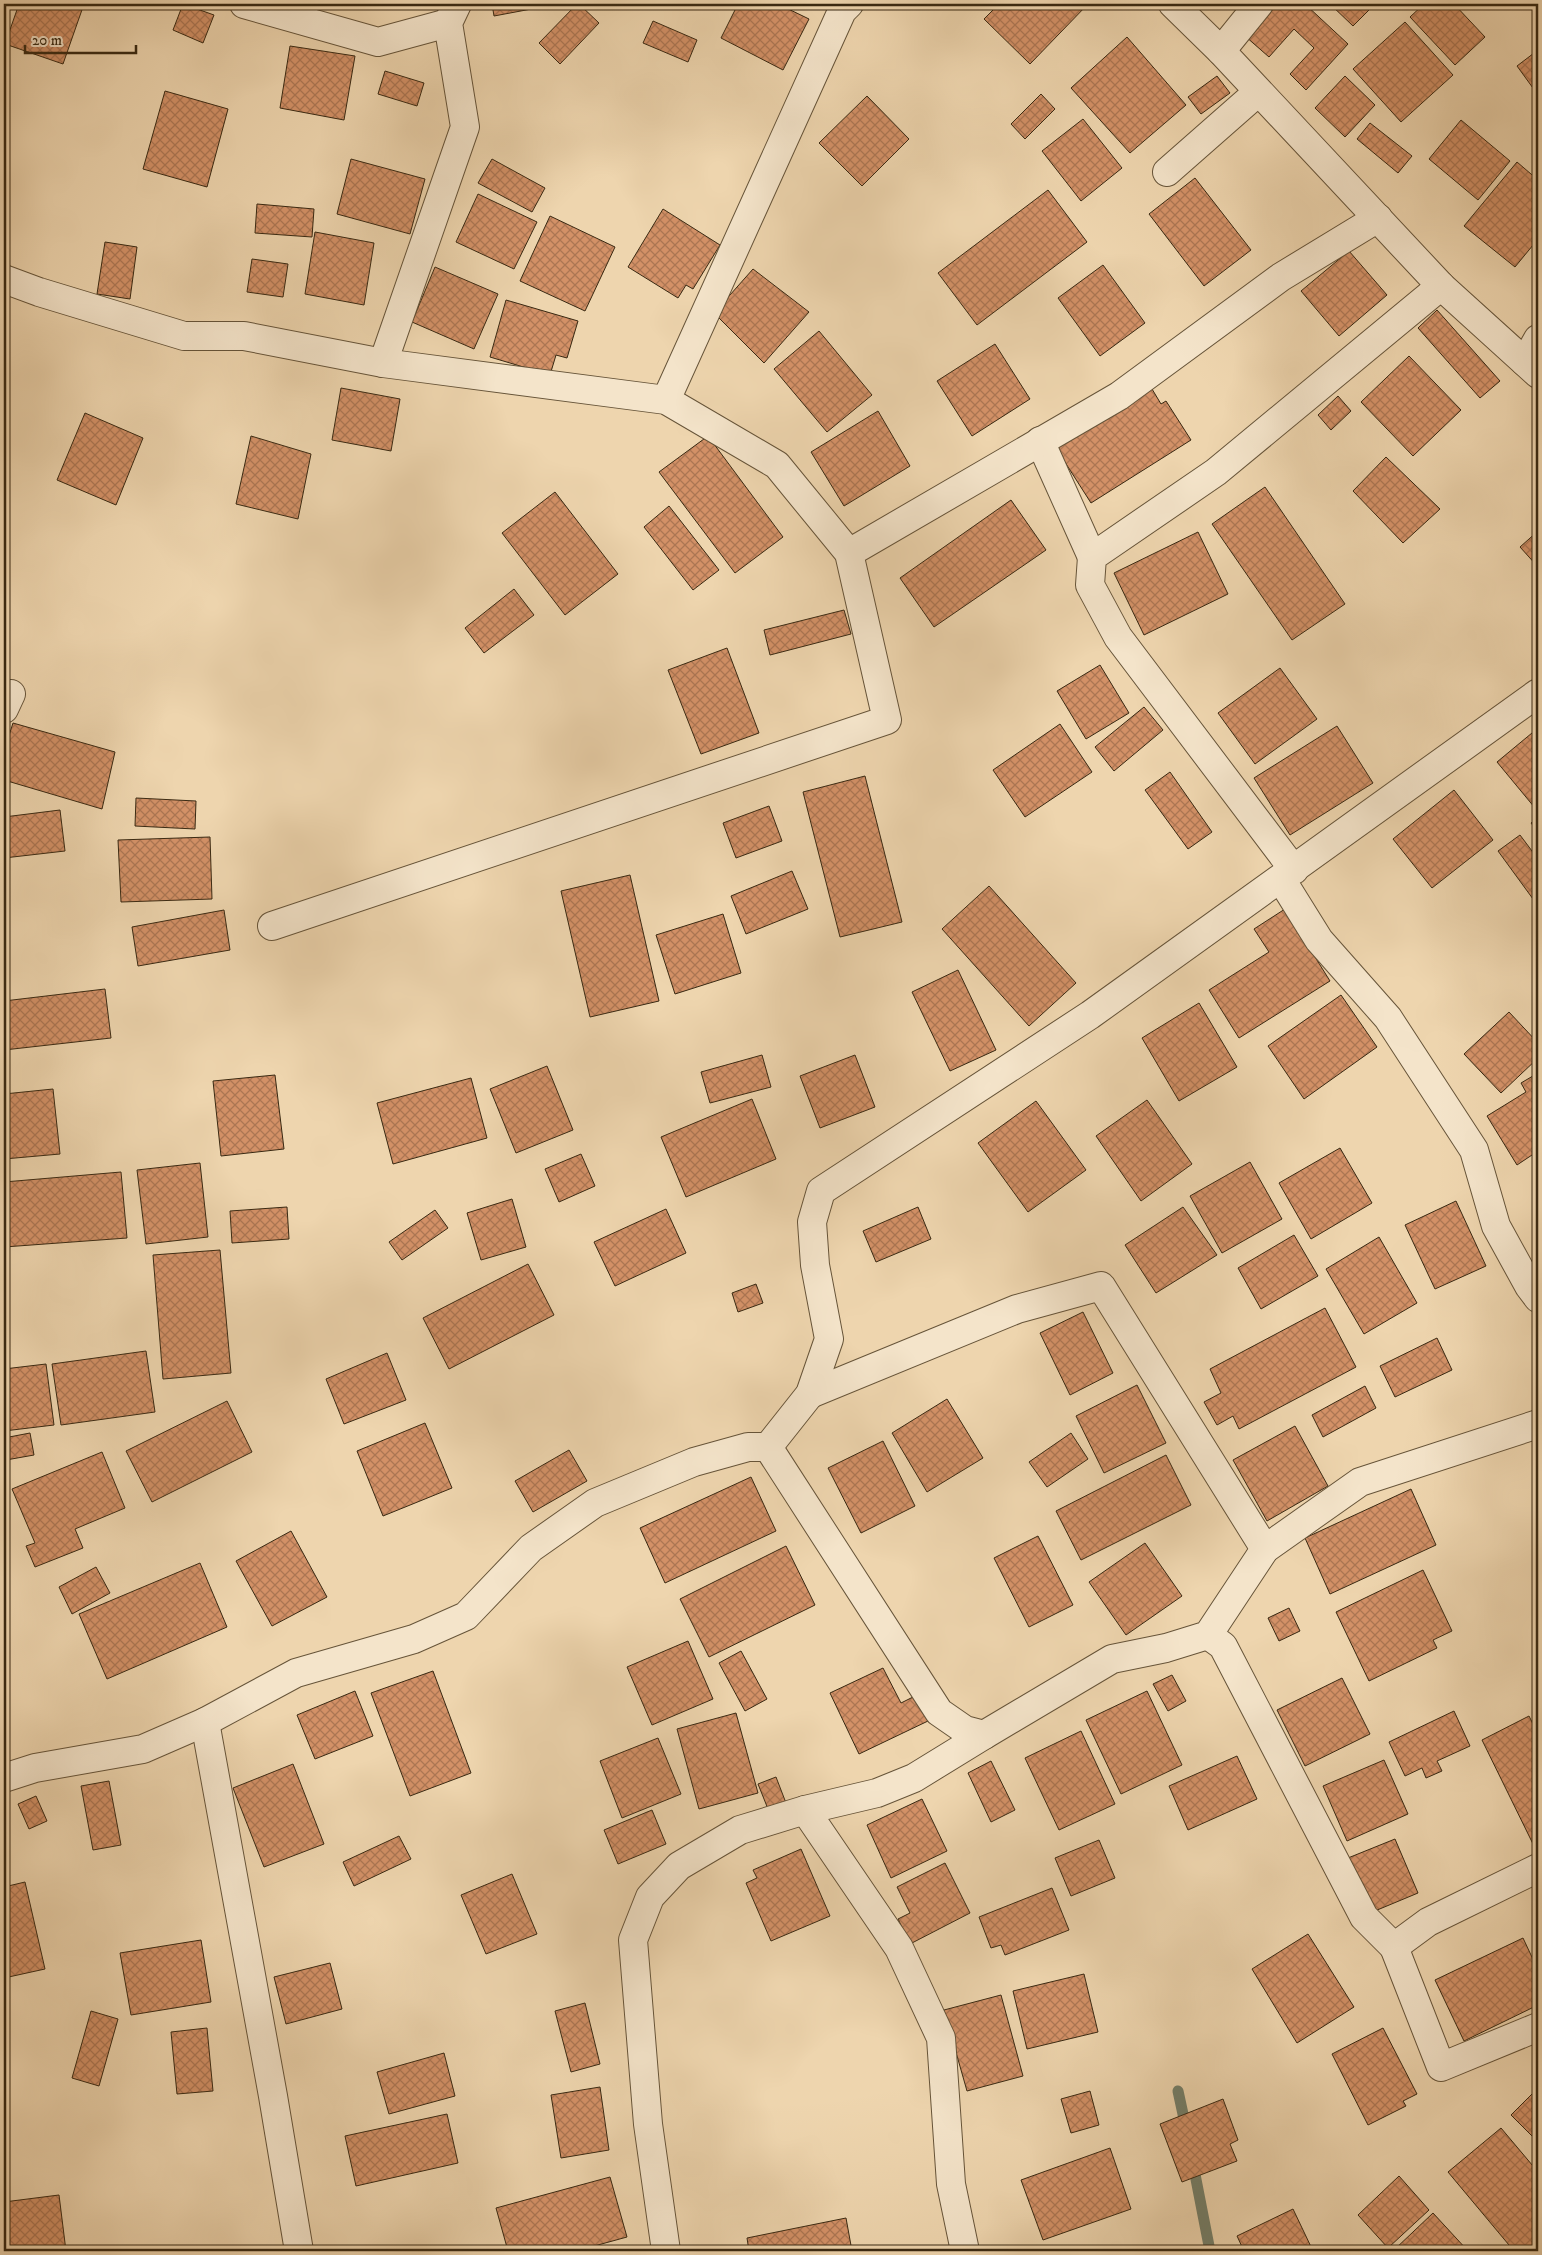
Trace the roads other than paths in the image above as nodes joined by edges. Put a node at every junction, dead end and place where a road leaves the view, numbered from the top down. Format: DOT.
graph roads {
  1 [pos="244,4"];
  2 [pos="849,4"];
  3 [pos="1173,4"];
  4 [pos="1259,4"];
  5 [pos="452,14"];
  6 [pos="1221,51"];
  7 [pos="1258,92"];
  8 [pos="1167,172"];
  9 [pos="1378,218"];
  10 [pos="4,278"];
  11 [pos="1441,286"];
  12 [pos="1534,359"];
  13 [pos="383,363"];
  14 [pos="666,400"];
  15 [pos="1040,441"];
  16 [pos="849,553"];
  17 [pos="1092,556"];
  18 [pos="1538,693"];
  19 [pos="1287,874"];
  20 [pos="272,926"];
  21 [pos="1538,1298"];
  22 [pos="810,1394"];
  23 [pos="1538,1424"];
  24 [pos="768,1447"];
  25 [pos="1265,1549"];
  26 [pos="1208,1635"];
  27 [pos="205,1722"];
  28 [pos="984,1735"];
  29 [pos="4,1778"];
  30 [pos="805,1810"];
  31 [pos="1538,1868"];
  32 [pos="1394,1947"];
  33 [pos="1538,2027"];
  34 [pos="299,2251"];
  35 [pos="666,2251"];
  36 [pos="965,2251"];
  1 -- 5 [label="street"];
  2 -- 14 [label="street"];
  3 -- 6 [label="street"];
  4 -- 6 [label="street"];
  5 -- 13 [label="street"];
  6 -- 7 [label="street"];
  7 -- 8 [label="street"];
  7 -- 9 [label="street"];
  9 -- 11 [label="street"];
  9 -- 15 [label="street"];
  10 -- 13 [label="street"];
  11 -- 12 [label="street"];
  11 -- 17 [label="street"];
  13 -- 14 [label="street"];
  14 -- 16 [label="street"];
  15 -- 16 [label="street"];
  15 -- 17 [label="street"];
  16 -- 20 [label="street"];
  17 -- 19 [label="street"];
  18 -- 19 [label="street"];
  19 -- 21 [label="street"];
  19 -- 22 [label="street"];
  22 -- 24 [label="street"];
  22 -- 25 [label="street"];
  23 -- 25 [label="street"];
  24 -- 27 [label="street"];
  24 -- 28 [label="street"];
  25 -- 26 [label="street"];
  26 -- 28 [label="street"];
  26 -- 32 [label="street"];
  27 -- 29 [label="street"];
  27 -- 34 [label="street"];
  28 -- 30 [label="street"];
  30 -- 35 [label="street"];
  30 -- 36 [label="street"];
  31 -- 32 [label="street"];
  32 -- 33 [label="street"];
}
